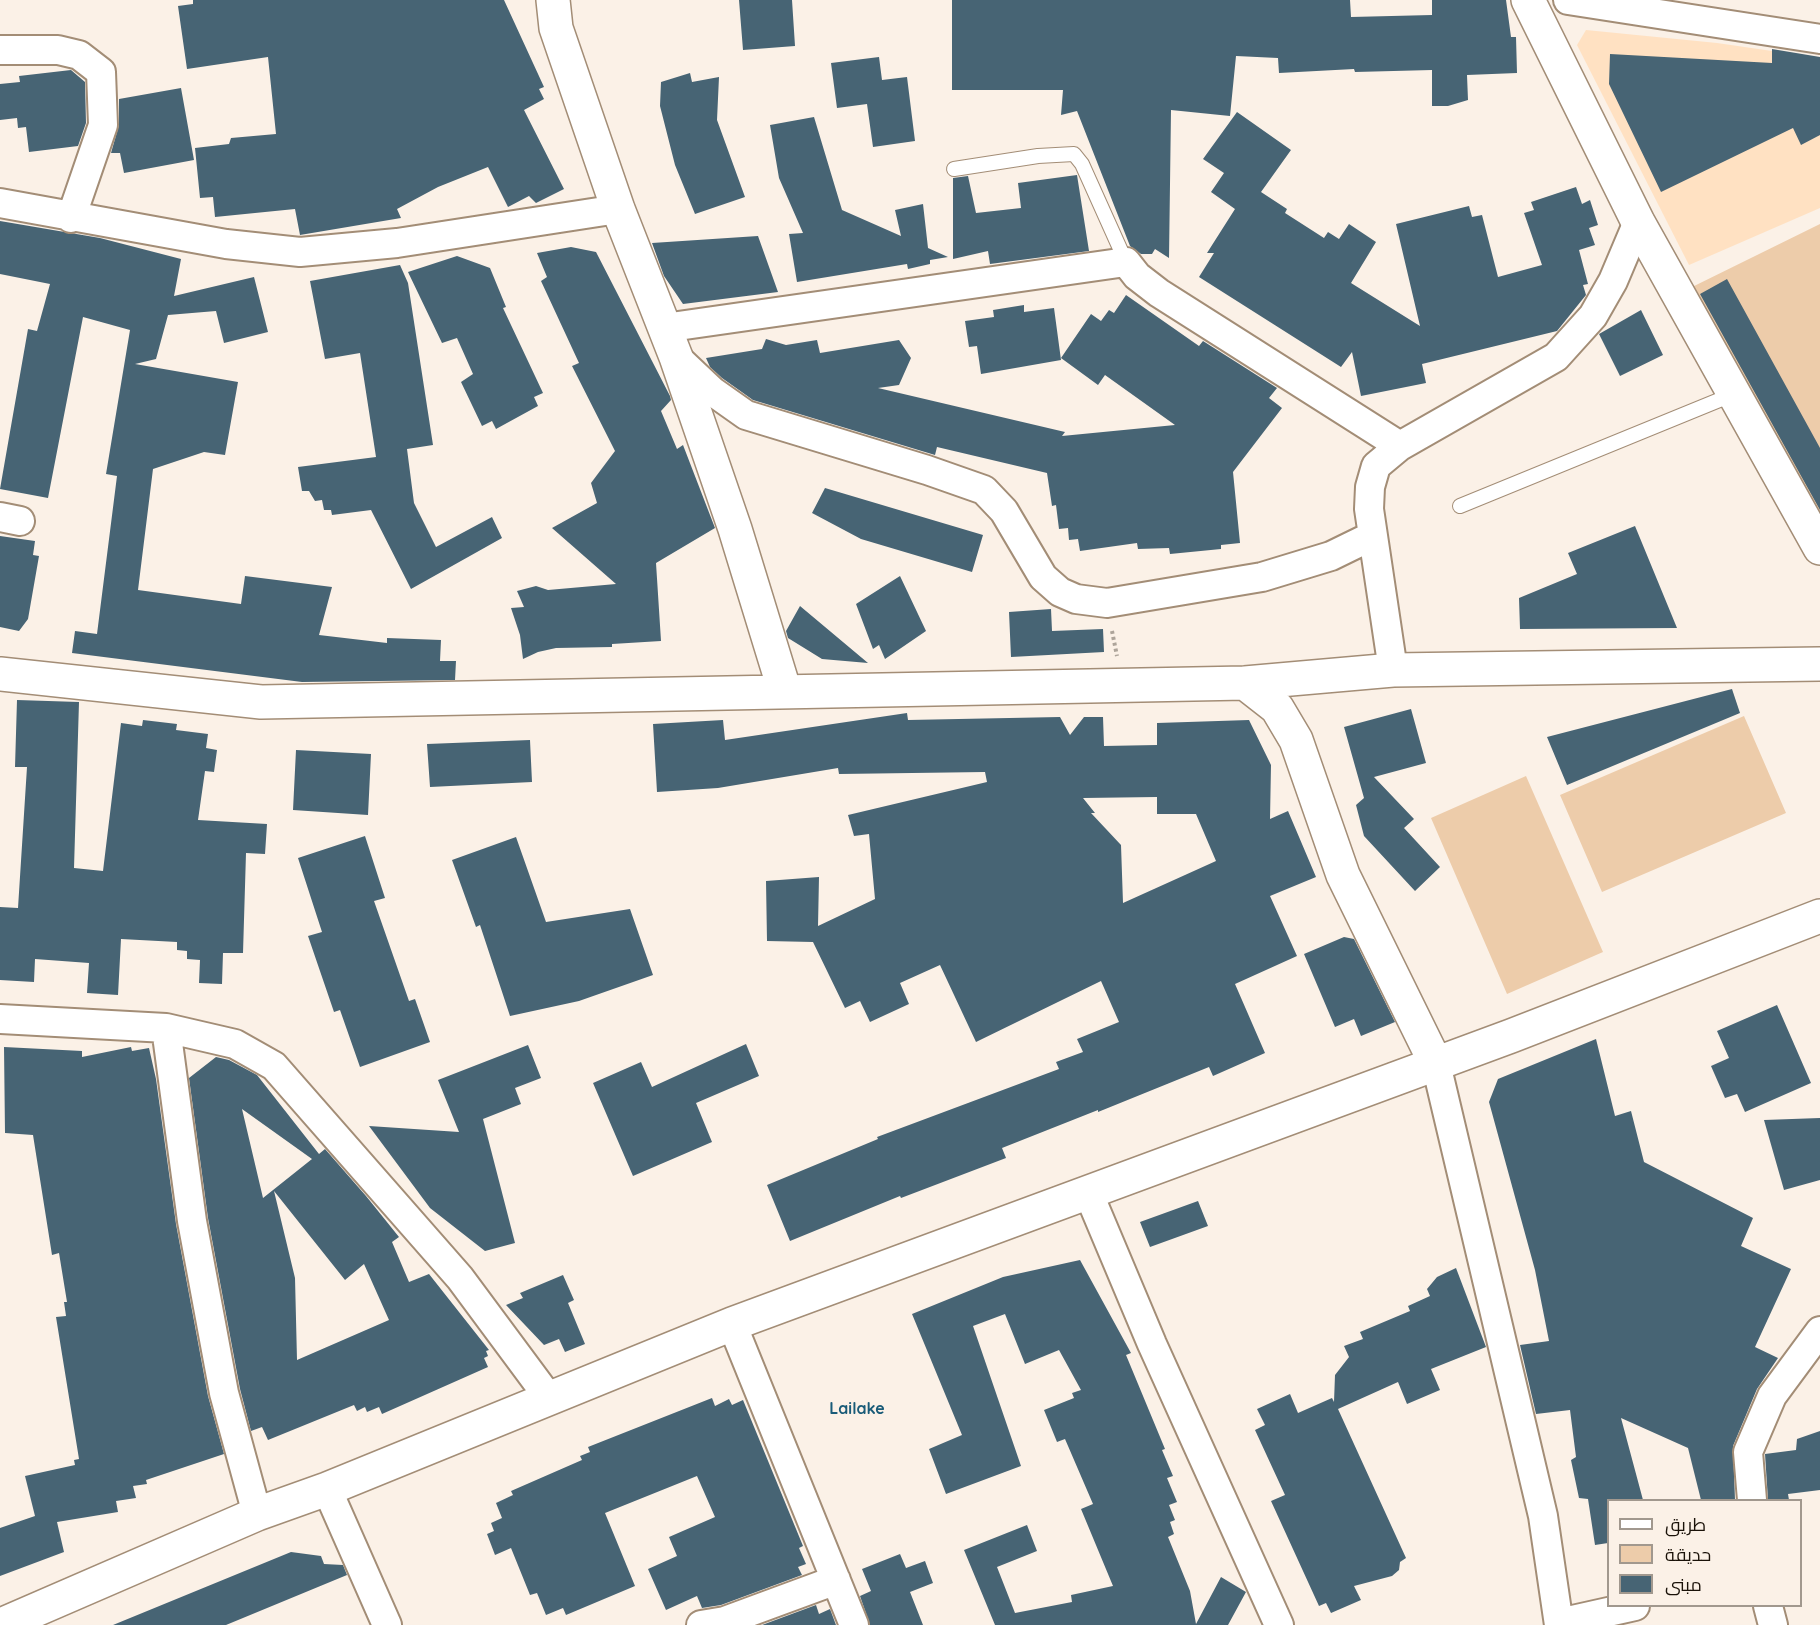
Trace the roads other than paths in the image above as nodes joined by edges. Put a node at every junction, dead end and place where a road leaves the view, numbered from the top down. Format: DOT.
graph roads {
  1 [pos="537,0"];
  2 [pos="1528,0"];
  3 [pos="1568,0"];
  4 [pos="554,14"];
  5 [pos="1820,39"];
  6 [pos="0,50"];
  7 [pos="954,169"];
  8 [pos="0,203"];
  9 [pos="618,209"];
  10 [pos="71,218"];
  11 [pos="1638,222"];
  12 [pos="1126,262"];
  13 [pos="670,343"];
  14 [pos="1734,394"];
  15 [pos="1400,446"];
  16 [pos="1460,506"];
  17 [pos="1372,536"];
  18 [pos="1820,548"];
  19 [pos="1820,664"];
  20 [pos="1393,670"];
  21 [pos="0,674"];
  22 [pos="1245,683"];
  23 [pos="785,692"];
  24 [pos="1820,916"];
  25 [pos="0,1019"];
  26 [pos="166,1028"];
  27 [pos="1436,1064"];
  28 [pos="1088,1192"];
  29 [pos="732,1324"];
  30 [pos="1820,1331"];
  31 [pos="549,1398"];
  32 [pos="327,1489"];
  33 [pos="1752,1499"];
  34 [pos="257,1514"];
  35 [pos="836,1580"];
  36 [pos="1627,1607"];
  37 [pos="1768,1607"];
  38 [pos="1559,1624"];
  39 [pos="1,1625"];
  40 [pos="387,1625"];
  41 [pos="701,1625"];
  42 [pos="854,1625"];
  43 [pos="1279,1625"];
  44 [pos="1773,1625"];
  1 -- 4 [label="street"];
  2 -- 11 [label="street"];
  3 -- 5 [label="street"];
  4 -- 9 [label="street"];
  6 -- 10 [label="street"];
  7 -- 12 [label="lane"];
  8 -- 10 [label="street"];
  9 -- 10 [label="street"];
  9 -- 13 [label="street"];
  11 -- 14 [label="street"];
  11 -- 15 [label="street"];
  12 -- 13 [label="street"];
  12 -- 15 [label="street"];
  13 -- 17 [label="street"];
  13 -- 23 [label="street"];
  14 -- 16 [label="lane"];
  14 -- 18 [label="street"];
  15 -- 17 [label="street"];
  17 -- 20 [label="street"];
  19 -- 20 [label="street"];
  20 -- 22 [label="street"];
  21 -- 23 [label="street"];
  22 -- 23 [label="street"];
  22 -- 27 [label="street"];
  24 -- 27 [label="street"];
  25 -- 26 [label="street"];
  26 -- 31 [label="street"];
  26 -- 34 [label="street"];
  27 -- 28 [label="street"];
  27 -- 38 [label="street"];
  28 -- 29 [label="street"];
  28 -- 43 [label="street"];
  29 -- 31 [label="street"];
  29 -- 35 [label="street"];
  30 -- 33 [label="street"];
  31 -- 32 [label="street"];
  32 -- 34 [label="street"];
  32 -- 40 [label="street"];
  34 -- 39 [label="street"];
  35 -- 41 [label="street"];
  35 -- 42 [label="street"];
  36 -- 38 [label="street"];
  37 -- 44 [label="street"];
}
